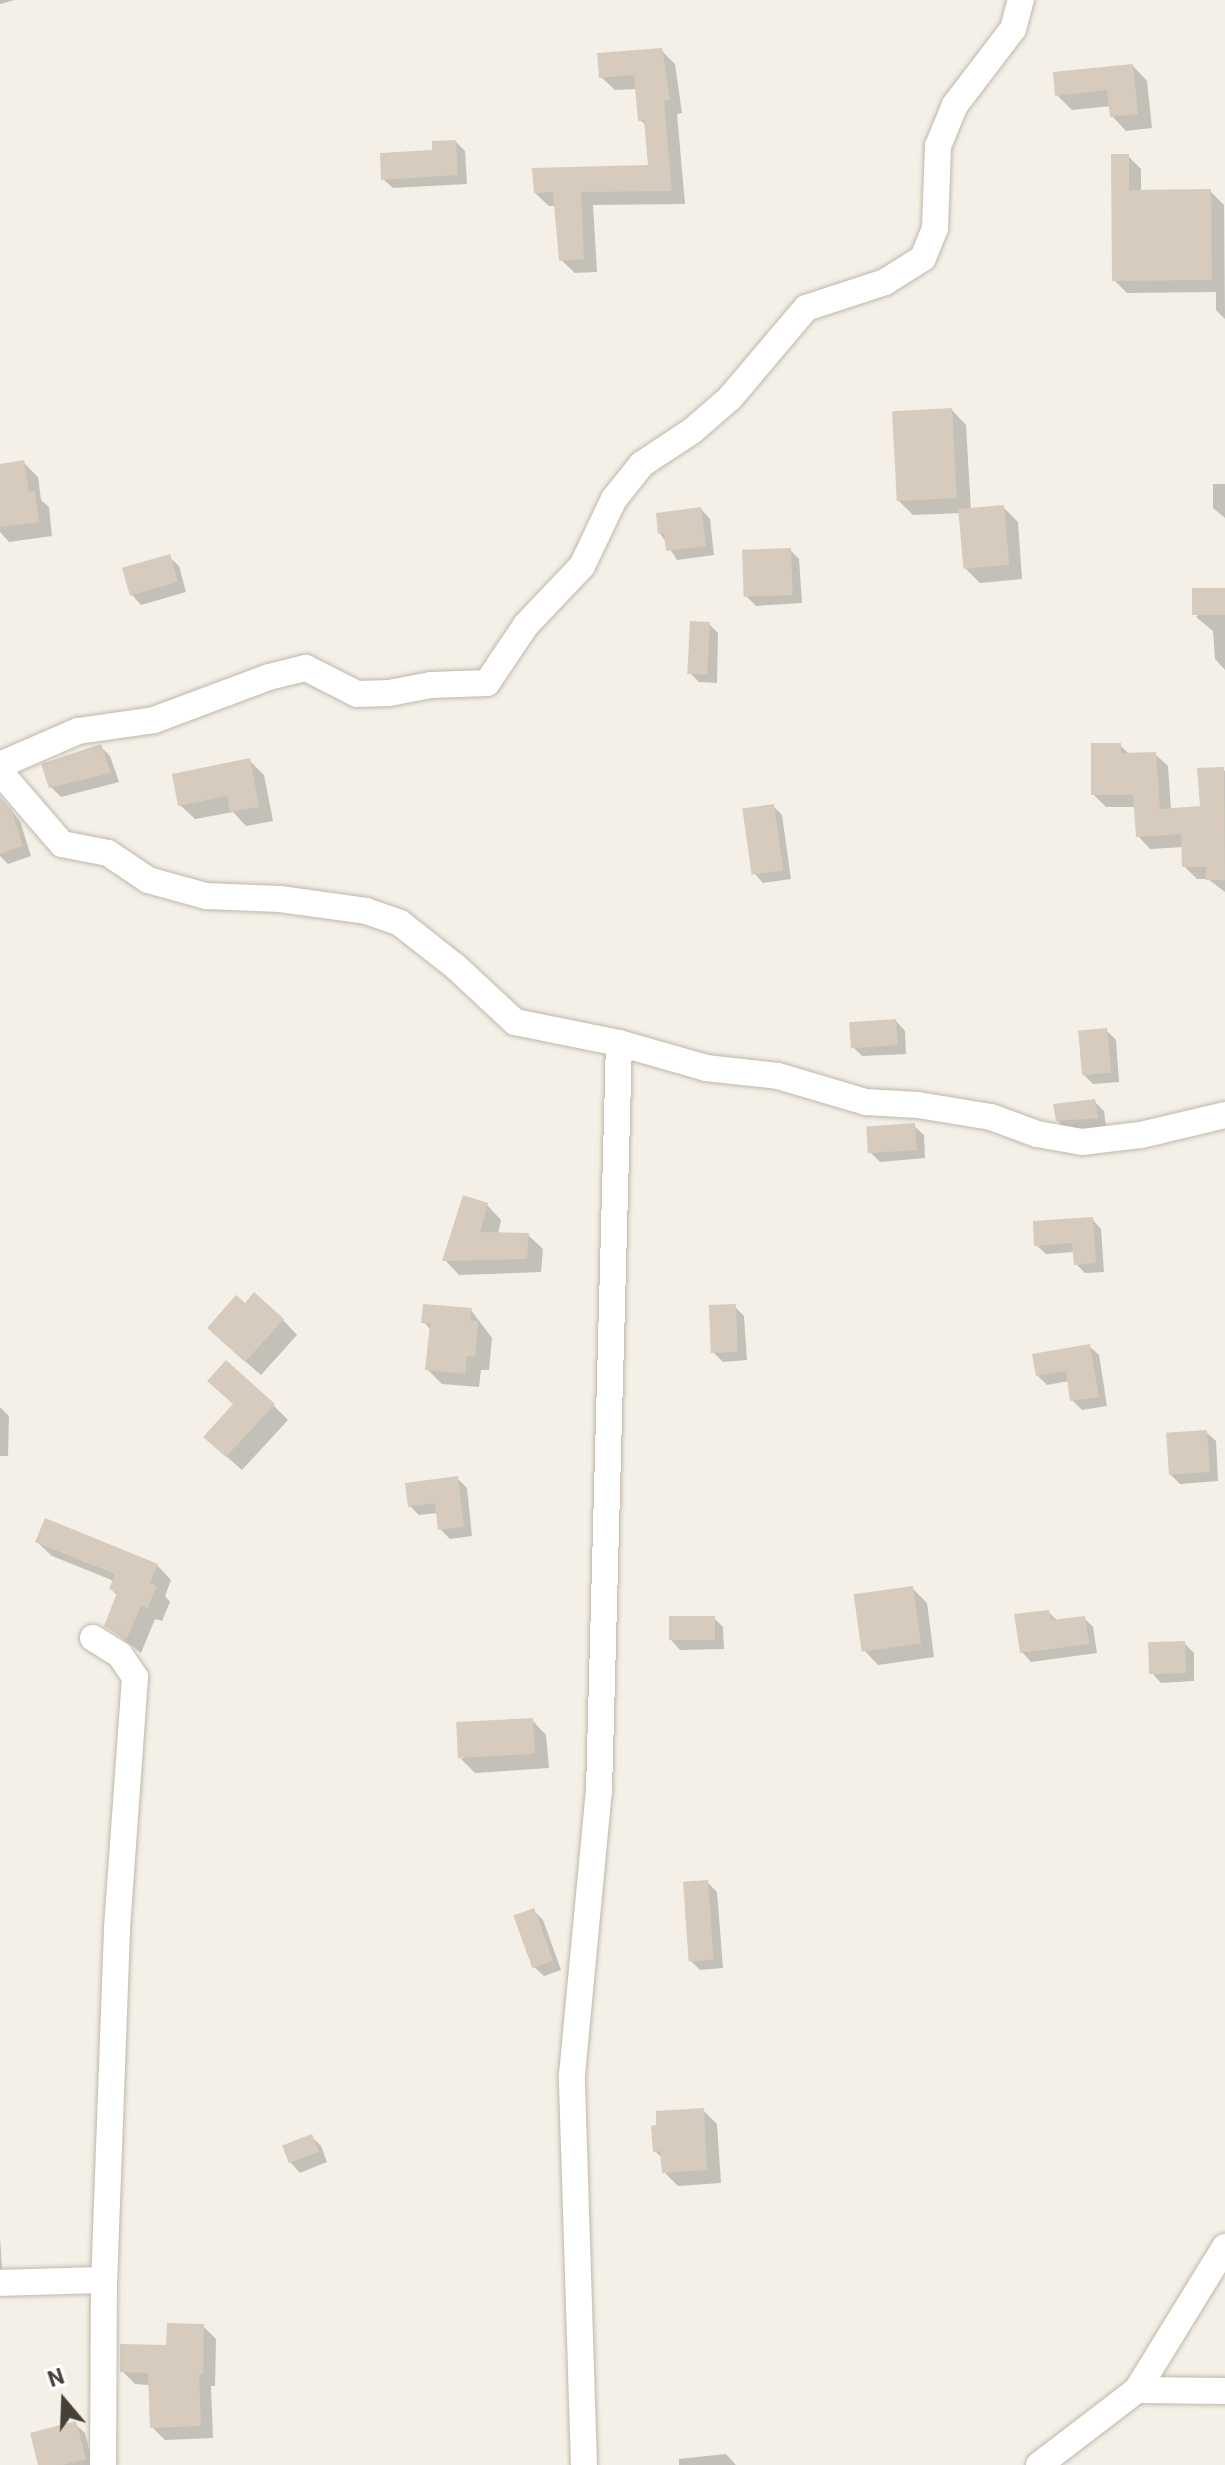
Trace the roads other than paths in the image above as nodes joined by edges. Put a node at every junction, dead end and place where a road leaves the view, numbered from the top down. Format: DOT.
graph roads {
  1 [pos="1021,0"];
  2 [pos="0,765"];
  3 [pos="0,772"];
  4 [pos="619,1043"];
  5 [pos="1225,1115"];
  6 [pos="93,1638"];
  7 [pos="1225,2247"];
  8 [pos="104,2280"];
  9 [pos="0,2283"];
  10 [pos="1137,2390"];
  11 [pos="1225,2391"];
  12 [pos="103,2465"];
  13 [pos="584,2465"];
  14 [pos="1039,2465"];
  1 -- 2 [label="street"];
  3 -- 4 [label="street"];
  4 -- 5 [label="street"];
  4 -- 13 [label="street"];
  6 -- 8 [label="street"];
  7 -- 10 [label="street"];
  8 -- 9 [label="street"];
  8 -- 12 [label="street"];
  10 -- 11 [label="street"];
  10 -- 14 [label="street"];
}
